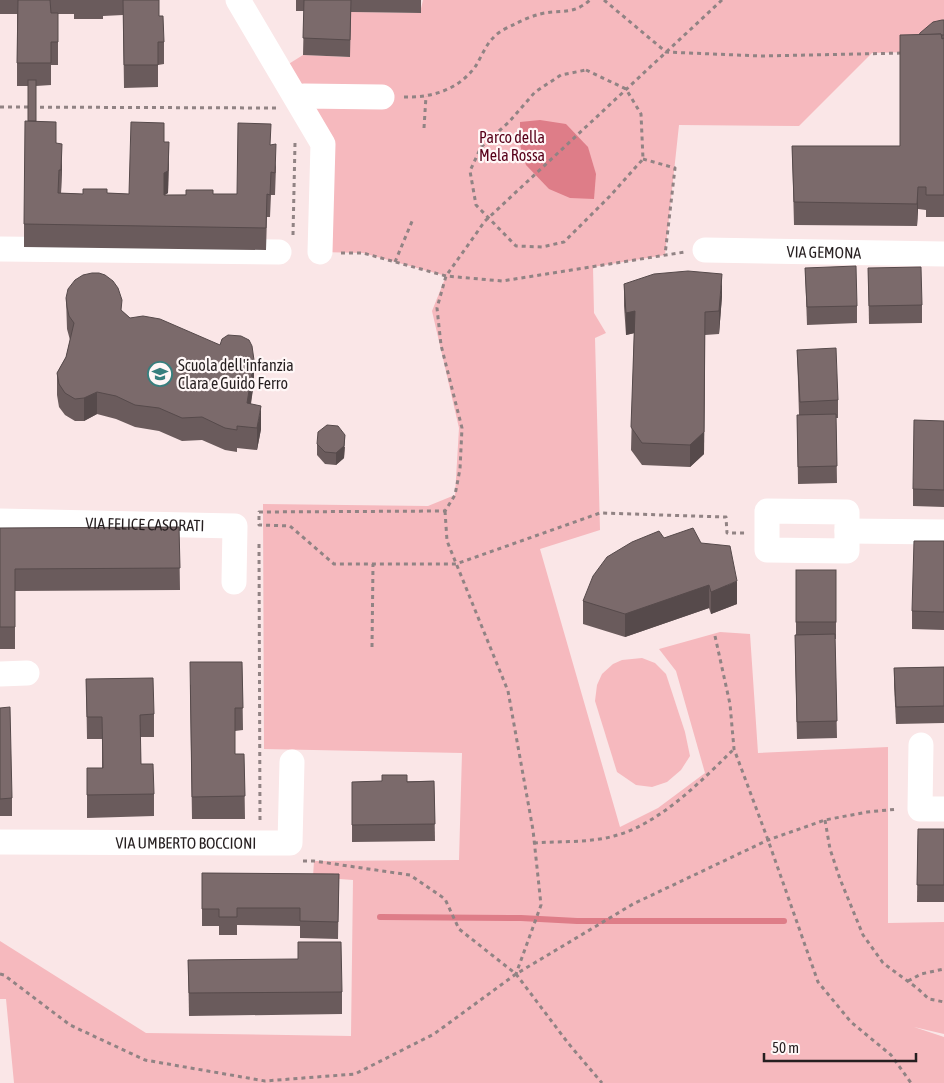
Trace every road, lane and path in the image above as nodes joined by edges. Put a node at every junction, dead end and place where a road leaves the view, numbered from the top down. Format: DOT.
graph roads {
  1 [pos="238,0"];
  2 [pos="590,0"];
  3 [pos="604,0"];
  4 [pos="722,0"];
  5 [pos="666,52"];
  6 [pos="904,53"];
  7 [pos="626,89"];
  8 [pos="426,96"];
  9 [pos="382,97"];
  10 [pos="0,107"];
  11 [pos="289,107"];
  12 [pos="424,128"];
  13 [pos="296,133"];
  14 [pos="642,159"];
  15 [pos="413,218"];
  16 [pos="0,249"];
  17 [pos="704,250"];
  18 [pos="279,252"];
  19 [pos="320,252"];
  20 [pos="944,254"];
  21 [pos="665,255"];
  22 [pos="395,262"];
  23 [pos="446,276"];
  24 [pos="445,511"];
  25 [pos="0,521"];
  26 [pos="259,525"];
  27 [pos="235,526"];
  28 [pos="259,530"];
  29 [pos="767,531"];
  30 [pos="847,532"];
  31 [pos="944,532"];
  32 [pos="259,536"];
  33 [pos="373,564"];
  34 [pos="456,564"];
  35 [pos="234,582"];
  36 [pos="715,636"];
  37 [pos="372,647"];
  38 [pos="0,674"];
  39 [pos="27,674"];
  40 [pos="921,745"];
  41 [pos="734,749"];
  42 [pos="292,762"];
  43 [pos="932,809"];
  44 [pos="825,820"];
  45 [pos="768,840"];
  46 [pos="0,842"];
  47 [pos="260,843"];
  48 [pos="534,843"];
  49 [pos="314,861"];
  50 [pos="944,969"];
  51 [pos="0,974"];
  52 [pos="516,974"];
  53 [pos="908,981"];
  54 [pos="944,1002"];
  55 [pos="602,1083"];
  56 [pos="911,1083"];
  1 -- 11 [label="street"];
  2 -- 8 [label="path"];
  3 -- 5 [label="path"];
  4 -- 5 [label="path"];
  5 -- 6 [label="path"];
  5 -- 7 [label="path"];
  7 -- 14 [label="path"];
  7 -- 14 [label="path"];
  7 -- 23 [label="path"];
  8 -- 9 [label="path"];
  8 -- 12 [label="path"];
  9 -- 11 [label="street"];
  10 -- 11 [label="path"];
  11 -- 19 [label="street"];
  13 -- 18 [label="path"];
  14 -- 21 [label="path"];
  15 -- 22 [label="path"];
  16 -- 18 [label="street"];
  17 -- 20 [label="street, VIA GEMONA"];
  17 -- 21 [label="path"];
  19 -- 22 [label="path"];
  21 -- 23 [label="path"];
  22 -- 23 [label="path"];
  23 -- 24 [label="path"];
  24 -- 26 [label="path"];
  24 -- 34 [label="path"];
  25 -- 27 [label="street, VIA FELICE CASORATI"];
  26 -- 27 [label="path"];
  26 -- 28 [label="path"];
  26 -- 33 [label="path"];
  27 -- 35 [label="street"];
  29 -- 30 [label="street"];
  29 -- 30 [label="street"];
  29 -- 34 [label="path"];
  30 -- 31 [label="street"];
  32 -- 47 [label="path"];
  33 -- 34 [label="path"];
  33 -- 37 [label="path"];
  34 -- 48 [label="path"];
  36 -- 41 [label="path"];
  38 -- 39 [label="street"];
  40 -- 43 [label="street"];
  41 -- 45 [label="path"];
  41 -- 48 [label="path"];
  42 -- 47 [label="street, VIA UMBERTO BOCCIONI"];
  43 -- 44 [label="path"];
  44 -- 45 [label="path"];
  44 -- 53 [label="path"];
  45 -- 52 [label="path"];
  45 -- 56 [label="path"];
  46 -- 47 [label="street, VIA UMBERTO BOCCIONI"];
  48 -- 52 [label="path"];
  49 -- 52 [label="path"];
  50 -- 53 [label="path"];
  51 -- 52 [label="path"];
  52 -- 55 [label="path"];
  53 -- 54 [label="path"];
}
